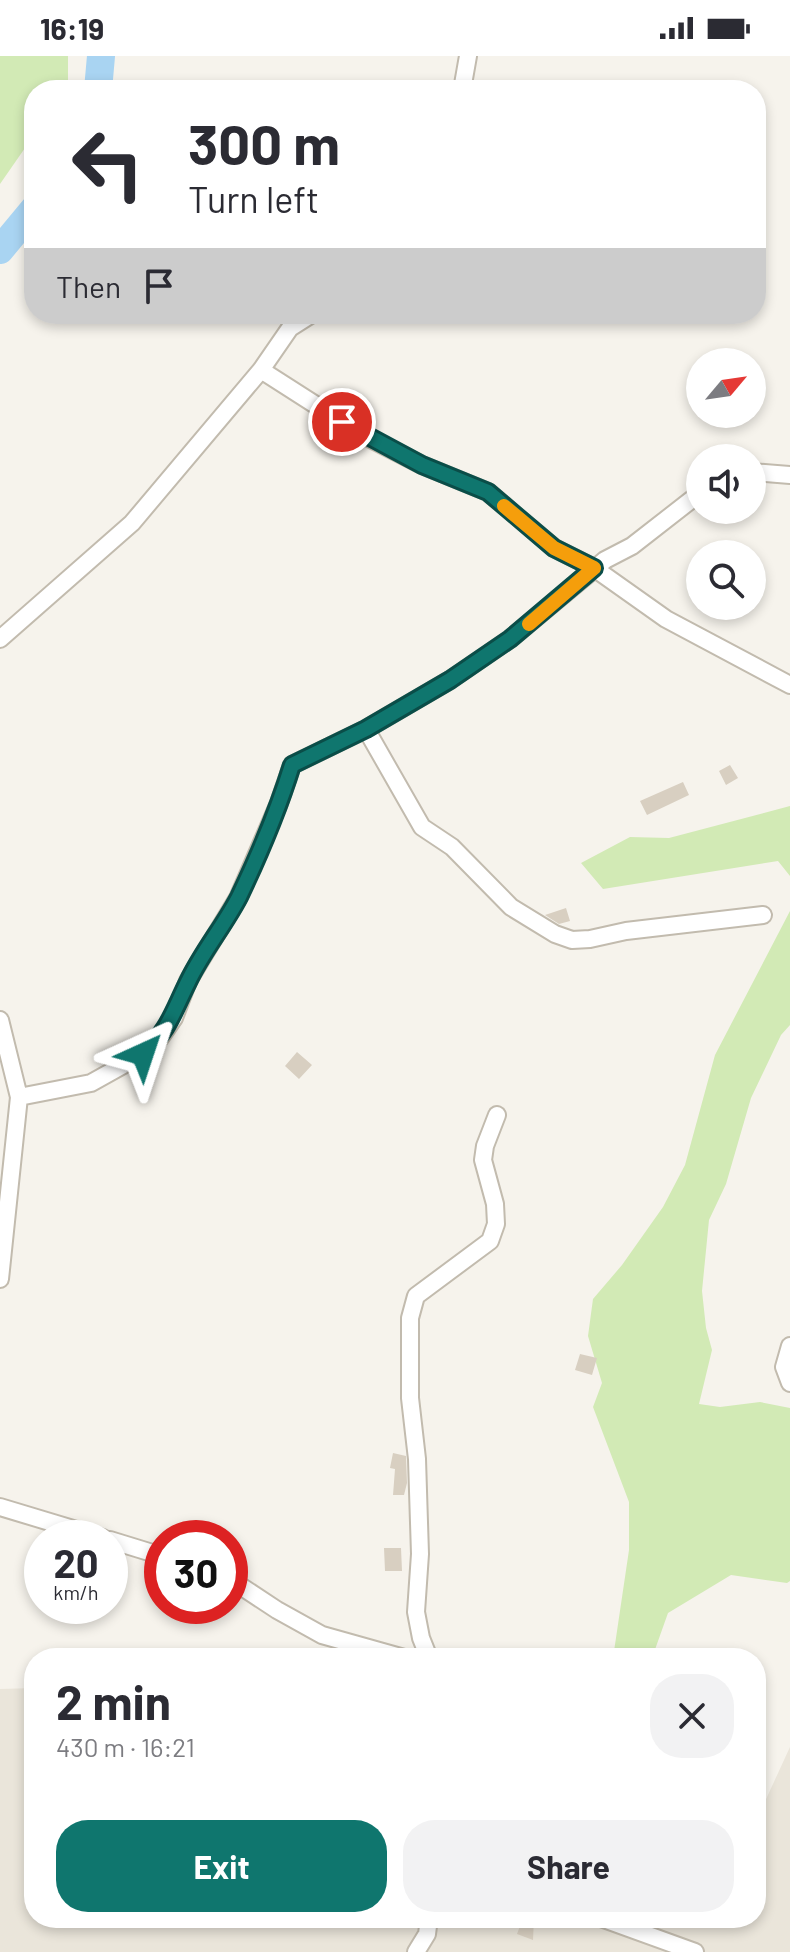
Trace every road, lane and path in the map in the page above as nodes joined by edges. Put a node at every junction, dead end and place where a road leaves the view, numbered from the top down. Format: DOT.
graph roads {
  1 [pos="468,56"];
  2 [pos="464,80"];
  3 [pos="296,324"];
  4 [pos="261,370"];
  5 [pos="766,473"];
  6 [pos="790,475"];
  7 [pos="686,504"];
  8 [pos="594,568"];
  9 [pos="0,639"];
  10 [pos="790,685"];
  11 [pos="366,729"];
  12 [pos="763,915"];
  13 [pos="0,1020"];
  14 [pos="19,1097"];
  15 [pos="497,1115"];
  16 [pos="0,1279"];
  17 [pos="790,1346"];
  18 [pos="790,1383"];
  19 [pos="0,1507"];
  20 [pos="43,1520"];
  21 [pos="248,1591"];
  22 [pos="368,1648"];
  23 [pos="425,1648"];
  24 [pos="428,1928"];
  25 [pos="629,1928"];
  26 [pos="416,1952"];
  27 [pos="695,1952"];
  1 -- 2 [label="street"];
  3 -- 4 [label="street"];
  4 -- 8 [label="street"];
  4 -- 9 [label="street"];
  5 -- 6 [label="street"];
  7 -- 8 [label="street"];
  8 -- 10 [label="street"];
  8 -- 11 [label="street"];
  11 -- 12 [label="street"];
  11 -- 14 [label="street"];
  13 -- 14 [label="street"];
  14 -- 16 [label="street"];
  15 -- 23 [label="street"];
  17 -- 18 [label="street"];
  19 -- 20 [label="street"];
  21 -- 22 [label="street"];
  24 -- 26 [label="street"];
  25 -- 27 [label="street"];
}
